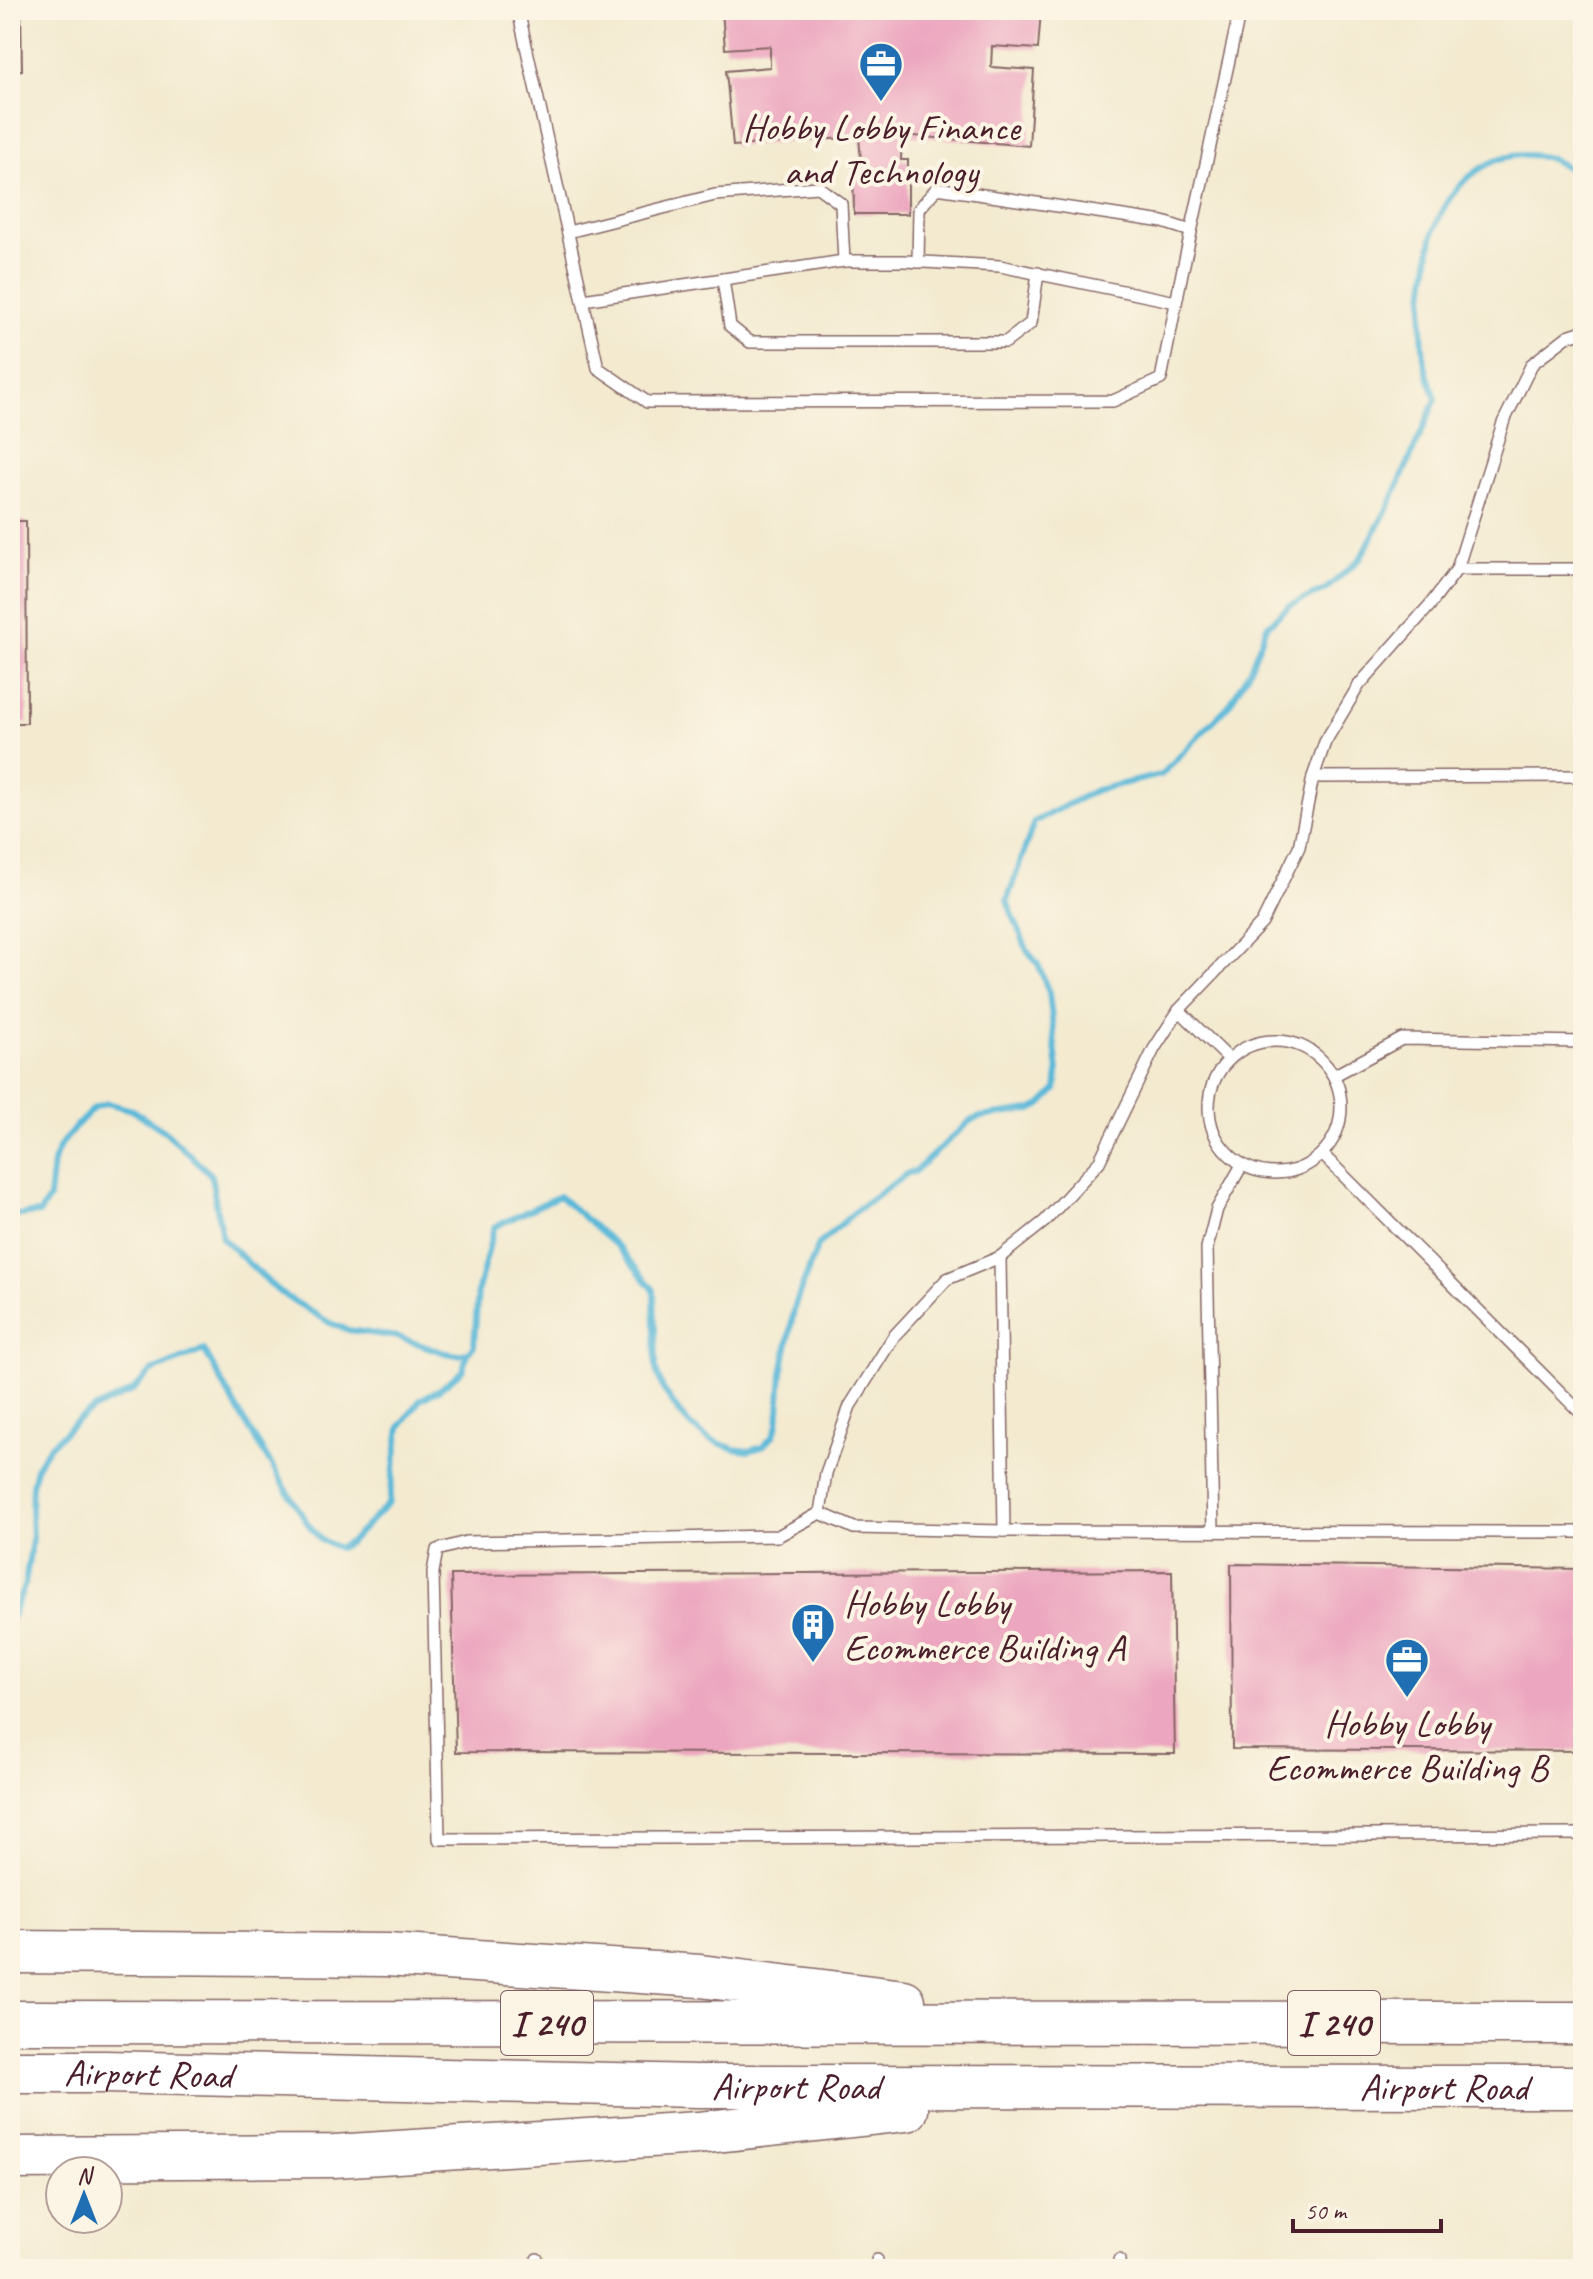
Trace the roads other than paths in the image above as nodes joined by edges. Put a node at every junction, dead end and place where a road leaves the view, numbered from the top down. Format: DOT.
graph roads {
  1 [pos="518,10"];
  2 [pos="1240,10"];
  3 [pos="1191,231"];
  4 [pos="568,232"];
  5 [pos="844,261"];
  6 [pos="918,262"];
  7 [pos="1038,273"];
  8 [pos="723,279"];
  9 [pos="583,300"];
  10 [pos="1176,302"];
  11 [pos="1583,331"];
  12 [pos="1457,569"];
  13 [pos="1583,569"];
  14 [pos="1583,776"];
  15 [pos="1313,777"];
  16 [pos="1179,1010"];
  17 [pos="1583,1042"];
  18 [pos="1228,1058"];
  19 [pos="1335,1075"];
  20 [pos="1322,1154"];
  21 [pos="1242,1165"];
  22 [pos="1000,1257"];
  23 [pos="1583,1415"];
  24 [pos="820,1513"];
  25 [pos="1213,1530"];
  26 [pos="1004,1531"];
  27 [pos="1583,1532"];
  28 [pos="1583,1834"];
  29 [pos="10,1952"];
  30 [pos="10,2022"];
  31 [pos="1583,2023"];
  32 [pos="1084,2024"];
  33 [pos="10,2072"];
  34 [pos="1583,2087"];
  35 [pos="1098,2088"];
  36 [pos="10,2158"];
  1 -- 4 [label="lane"];
  2 -- 3 [label="lane"];
  3 -- 6 [label="lane"];
  3 -- 10 [label="lane"];
  4 -- 5 [label="lane"];
  4 -- 9 [label="lane"];
  5 -- 6 [label="lane"];
  5 -- 8 [label="lane"];
  6 -- 7 [label="lane"];
  7 -- 8 [label="lane"];
  7 -- 10 [label="lane"];
  8 -- 9 [label="lane"];
  9 -- 10 [label="lane"];
  11 -- 12 [label="lane"];
  12 -- 13 [label="lane"];
  12 -- 15 [label="lane"];
  14 -- 15 [label="lane"];
  15 -- 16 [label="lane"];
  16 -- 18 [label="lane"];
  16 -- 22 [label="lane"];
  17 -- 19 [label="lane"];
  18 -- 19 [label="lane"];
  18 -- 21 [label="lane"];
  19 -- 20 [label="lane"];
  20 -- 21 [label="lane"];
  20 -- 23 [label="lane"];
  21 -- 25 [label="lane"];
  22 -- 24 [label="lane"];
  22 -- 26 [label="lane"];
  24 -- 26 [label="lane"];
  24 -- 28 [label="lane"];
  25 -- 26 [label="lane"];
  25 -- 27 [label="lane"];
  29 -- 32 [label="highway"];
  30 -- 32 [label="highway, Airport Road / I 240"];
  31 -- 32 [label="highway, Airport Road / I 240"];
  33 -- 35 [label="highway, Airport Road / I 240"];
  34 -- 35 [label="highway, Airport Road / I 240"];
  35 -- 36 [label="highway"];
}
